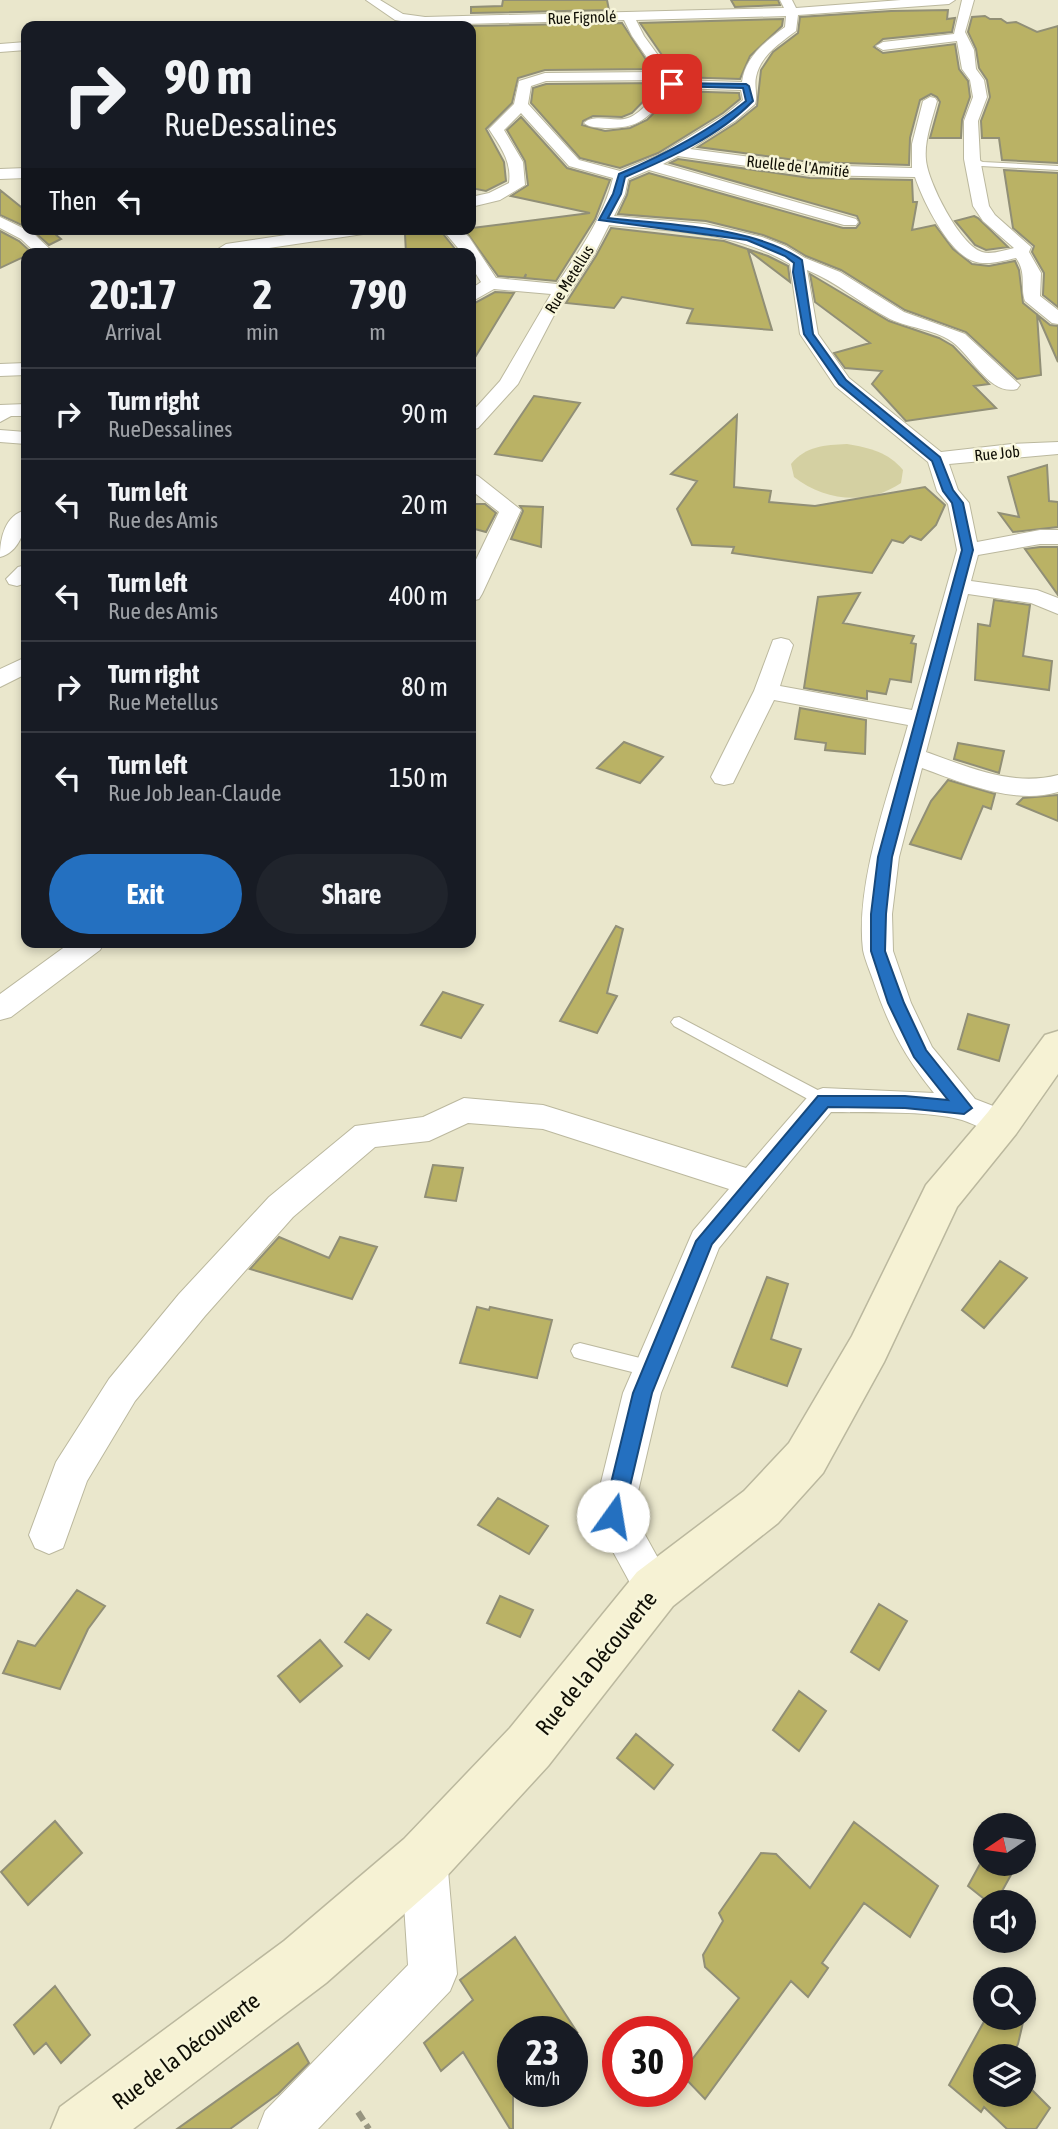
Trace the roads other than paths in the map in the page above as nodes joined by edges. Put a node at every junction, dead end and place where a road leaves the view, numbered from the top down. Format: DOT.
graph roads {
  1 [pos="372,0"];
  2 [pos="678,0"];
  3 [pos="949,0"];
  4 [pos="968,0"];
  5 [pos="789,6"];
  6 [pos="537,7"];
  7 [pos="678,14"];
  8 [pos="628,15"];
  9 [pos="524,19"];
  10 [pos="411,21"];
  11 [pos="476,21"];
  12 [pos="962,37"];
  13 [pos="21,46"];
  14 [pos="883,46"];
  15 [pos="0,48"];
  16 [pos="670,80"];
  17 [pos="746,86"];
  18 [pos="930,101"];
  19 [pos="521,105"];
  20 [pos="591,123"];
  21 [pos="675,151"];
  22 [pos="972,159"];
  23 [pos="650,166"];
  24 [pos="1058,168"];
  25 [pos="21,173"];
  26 [pos="922,173"];
  27 [pos="0,174"];
  28 [pos="621,176"];
  29 [pos="476,201"];
  30 [pos="603,220"];
  31 [pos="0,222"];
  32 [pos="850,222"];
  33 [pos="21,233"];
  34 [pos="25,235"];
  35 [pos="325,235"];
  36 [pos="40,248"];
  37 [pos="241,248"];
  38 [pos="1020,252"];
  39 [pos="476,261"];
  40 [pos="799,262"];
  41 [pos="490,283"];
  42 [pos="562,290"];
  43 [pos="476,293"];
  44 [pos="1058,319"];
  45 [pos="21,369"];
  46 [pos="0,370"];
  47 [pos="1010,385"];
  48 [pos="21,410"];
  49 [pos="0,416"];
  50 [pos="476,419"];
  51 [pos="0,436"];
  52 [pos="21,438"];
  53 [pos="1058,448"];
  54 [pos="937,459"];
  55 [pos="476,484"];
  56 [pos="0,508"];
  57 [pos="21,510"];
  58 [pos="21,523"];
  59 [pos="1058,537"];
  60 [pos="2,548"];
  61 [pos="968,550"];
  62 [pos="21,551"];
  63 [pos="476,583"];
  64 [pos="960,586"];
  65 [pos="1058,607"];
  66 [pos="781,645"];
  67 [pos="21,667"];
  68 [pos="0,680"];
  69 [pos="766,691"];
  70 [pos="923,720"];
  71 [pos="912,756"];
  72 [pos="724,777"];
  73 [pos="1058,783"];
  74 [pos="83,948"];
  75 [pos="0,1009"];
  76 [pos="679,1022"];
  77 [pos="1058,1045"];
  78 [pos="823,1100"];
  79 [pos="983,1115"];
  80 [pos="754,1184"];
  81 [pos="580,1351"];
  82 [pos="652,1369"];
  83 [pos="49,1535"];
  84 [pos="655,1588"];
  85 [pos="424,1859"];
  86 [pos="82,2129"];
  87 [pos="283,2129"];
  1 -- 10 [label="street, Rue Fignolé"];
  2 -- 7 [label="street"];
  3 -- 5 [label="street, Rue Fignolé"];
  4 -- 12 [label="street"];
  5 -- 7 [label="street, Rue Fignolé"];
  5 -- 17 [label="street"];
  6 -- 9 [label="street"];
  7 -- 8 [label="street, Rue Fignolé"];
  8 -- 9 [label="street, Rue Fignolé"];
  8 -- 16 [label="street"];
  9 -- 11 [label="street, Rue Fignolé"];
  12 -- 14 [label="street"];
  12 -- 22 [label="street"];
  13 -- 15 [label="street"];
  16 -- 17 [label="street"];
  16 -- 19 [label="street"];
  16 -- 20 [label="street"];
  17 -- 21 [label="street"];
  18 -- 26 [label="street"];
  19 -- 28 [label="street"];
  19 -- 29 [label="street"];
  21 -- 23 [label="street"];
  21 -- 26 [label="street, Ruelle de l'Amitié"];
  22 -- 24 [label="lane"];
  22 -- 38 [label="street"];
  23 -- 28 [label="street"];
  23 -- 32 [label="street"];
  25 -- 27 [label="street"];
  26 -- 38 [label="street"];
  28 -- 30 [label="street, Rue Metellus"];
  30 -- 40 [label="street"];
  30 -- 42 [label="street, Rue Metellus"];
  31 -- 33 [label="street"];
  34 -- 36 [label="street"];
  35 -- 37 [label="street"];
  38 -- 44 [label="street"];
  39 -- 41 [label="street"];
  40 -- 47 [label="street"];
  40 -- 54 [label="street"];
  41 -- 42 [label="street"];
  41 -- 43 [label="street"];
  42 -- 50 [label="street, Rue Metellus"];
  45 -- 46 [label="street"];
  48 -- 49 [label="street"];
  51 -- 52 [label="street"];
  53 -- 54 [label="street, Rue Job"];
  54 -- 61 [label="street"];
  55 -- 63 [label="street"];
  56 -- 57 [label="street"];
  58 -- 60 [label="street"];
  59 -- 61 [label="street"];
  60 -- 62 [label="street"];
  61 -- 64 [label="street"];
  64 -- 65 [label="street"];
  64 -- 70 [label="street"];
  66 -- 69 [label="street"];
  67 -- 68 [label="street"];
  69 -- 70 [label="street"];
  69 -- 72 [label="street"];
  70 -- 71 [label="street"];
  71 -- 73 [label="street"];
  71 -- 79 [label="street"];
  74 -- 75 [label="street"];
  76 -- 78 [label="lane"];
  77 -- 79 [label="street, Rue de la Découverte"];
  78 -- 79 [label="street"];
  78 -- 80 [label="street"];
  79 -- 84 [label="street, Rue de la Découverte"];
  80 -- 82 [label="street"];
  80 -- 83 [label="street"];
  81 -- 82 [label="lane"];
  82 -- 84 [label="street"];
  84 -- 85 [label="street, Rue de la Découverte"];
  85 -- 86 [label="street, Rue de la Découverte"];
  85 -- 87 [label="street"];
}
